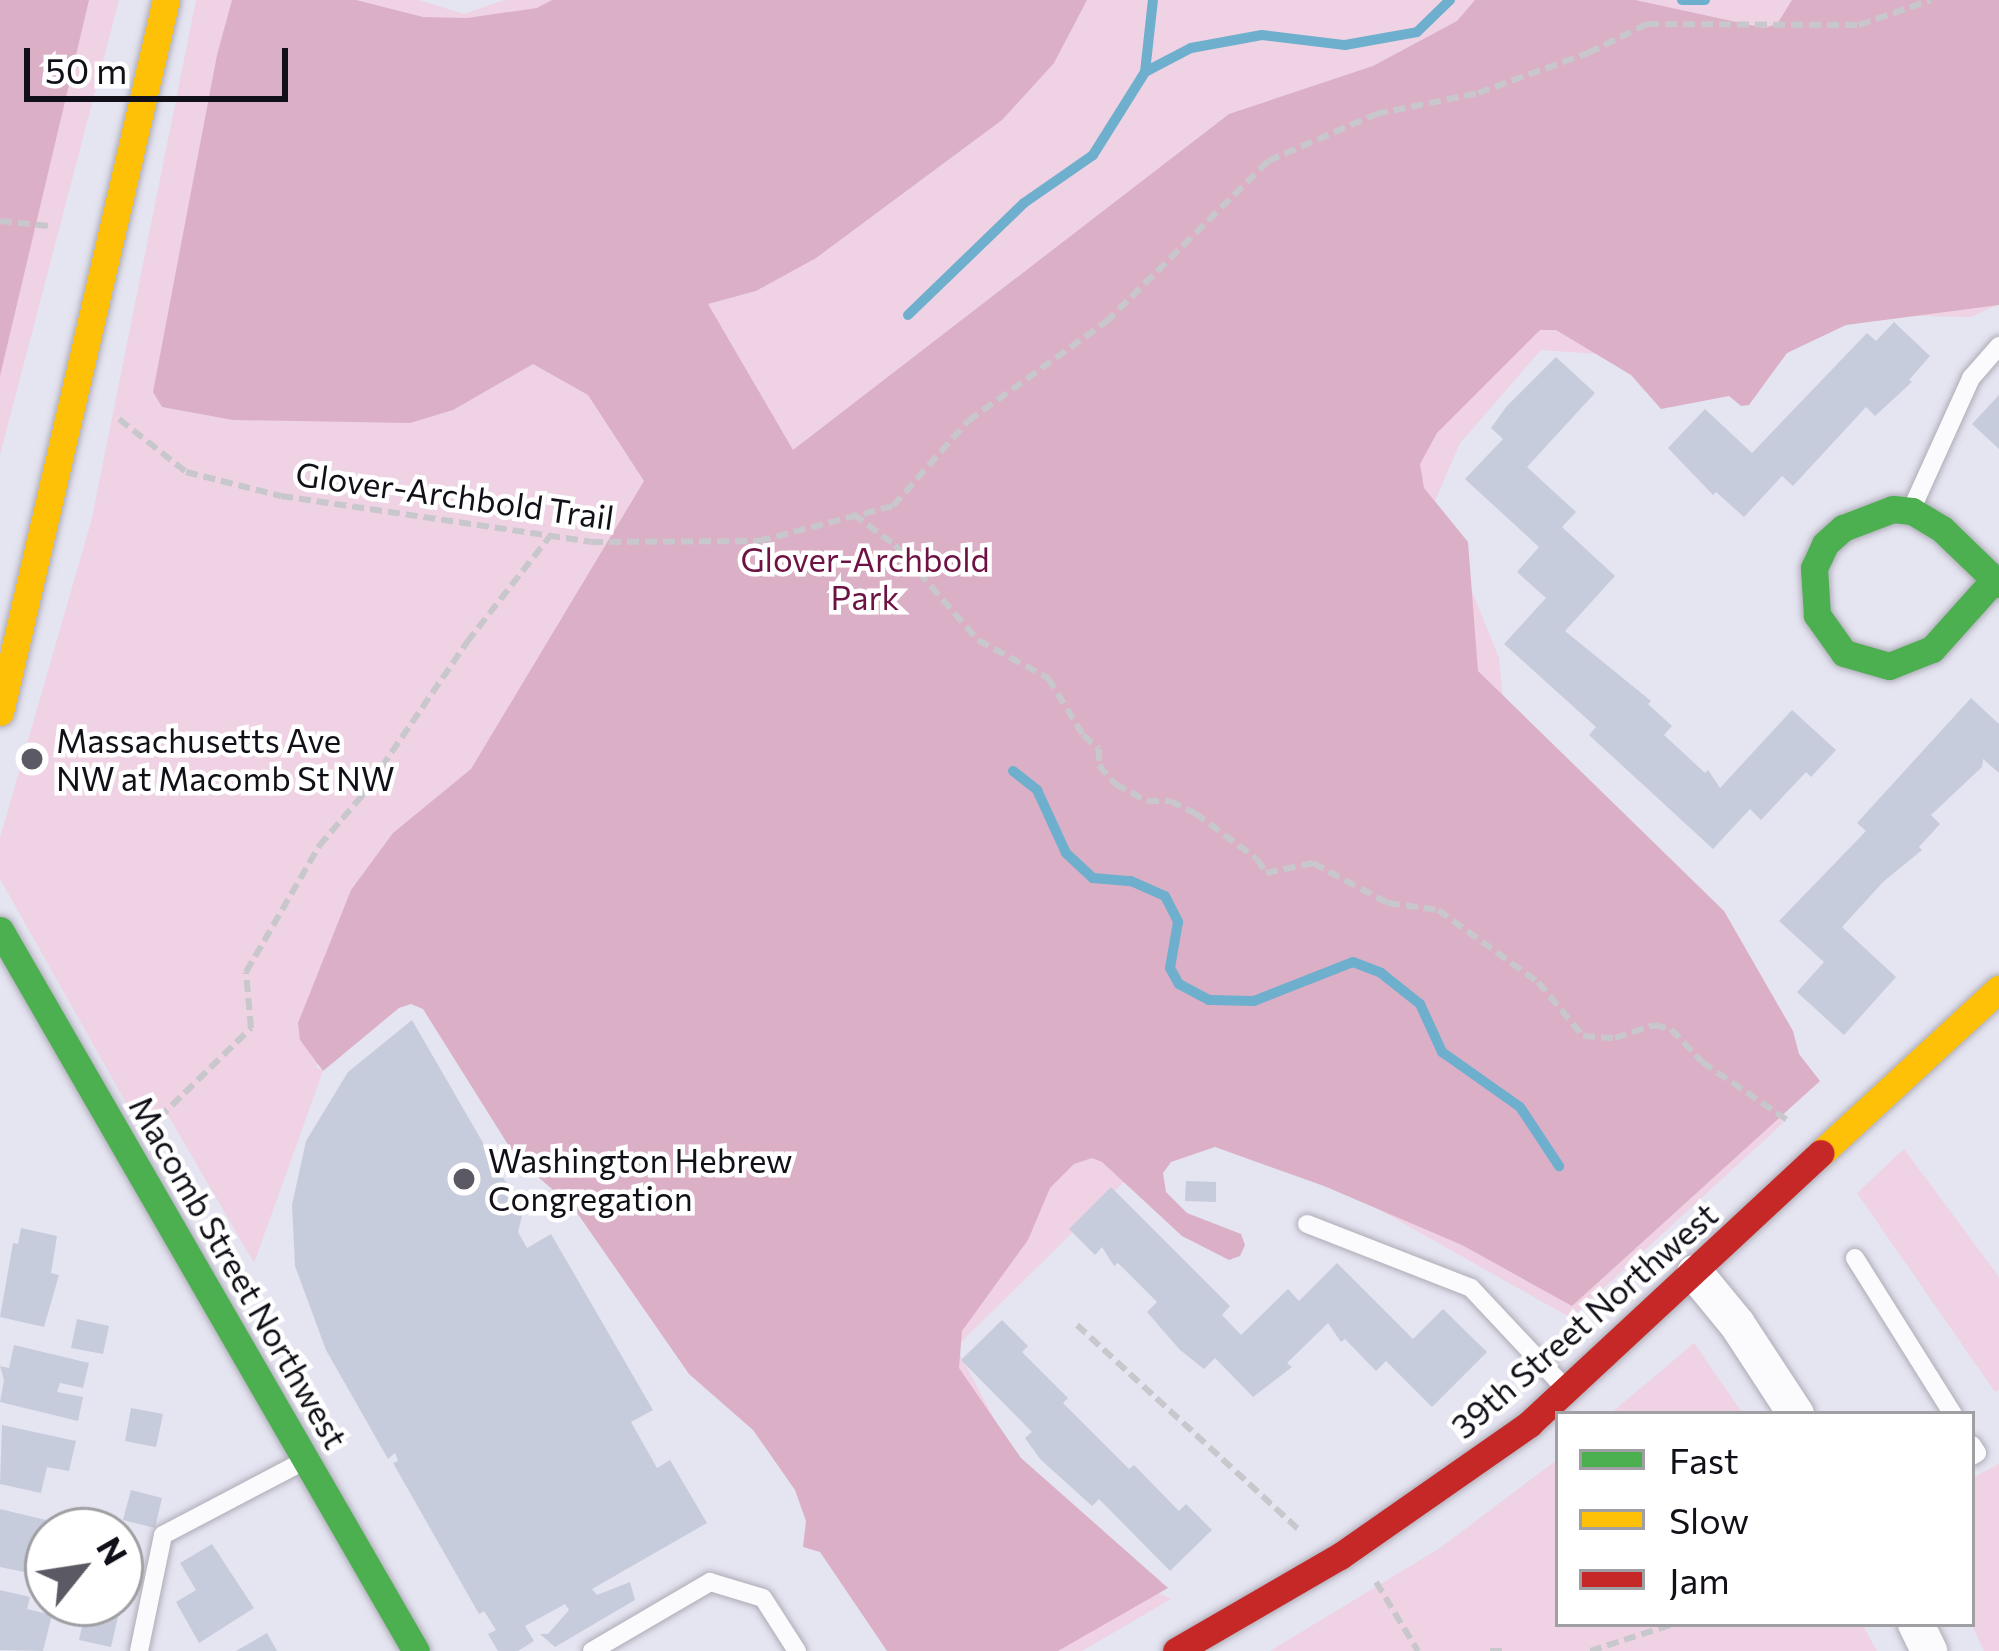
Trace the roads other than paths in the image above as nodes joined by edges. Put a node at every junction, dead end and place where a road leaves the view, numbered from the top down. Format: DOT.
graph roads {
  1 [pos="166,0"];
  2 [pos="1999,346"];
  3 [pos="1912,511"];
  4 [pos="1996,582"];
  5 [pos="0,712"];
  6 [pos="0,930"];
  7 [pos="1999,988"];
  8 [pos="1307,1224"];
  9 [pos="1856,1258"];
  10 [pos="1695,1273"];
  11 [pos="1567,1390"];
  12 [pos="1794,1411"];
  13 [pos="1951,1411"];
  14 [pos="306,1460"];
  15 [pos="139,1651"];
  16 [pos="416,1651"];
  17 [pos="592,1651"];
  18 [pos="796,1651"];
  19 [pos="1176,1651"];
  1 -- 5 [label="street"];
  2 -- 3 [label="lane"];
  3 -- 4 [label="street"];
  3 -- 4 [label="street"];
  6 -- 14 [label="street, Macomb Street Northwest"];
  7 -- 10 [label="street, 39th Street Northwest"];
  8 -- 11 [label="lane"];
  9 -- 13 [label="lane"];
  10 -- 11 [label="street, 39th Street Northwest"];
  10 -- 12 [label="street"];
  11 -- 19 [label="street, 39th Street Northwest"];
  14 -- 15 [label="lane"];
  14 -- 16 [label="street, Macomb Street Northwest"];
  17 -- 18 [label="lane"];
}
